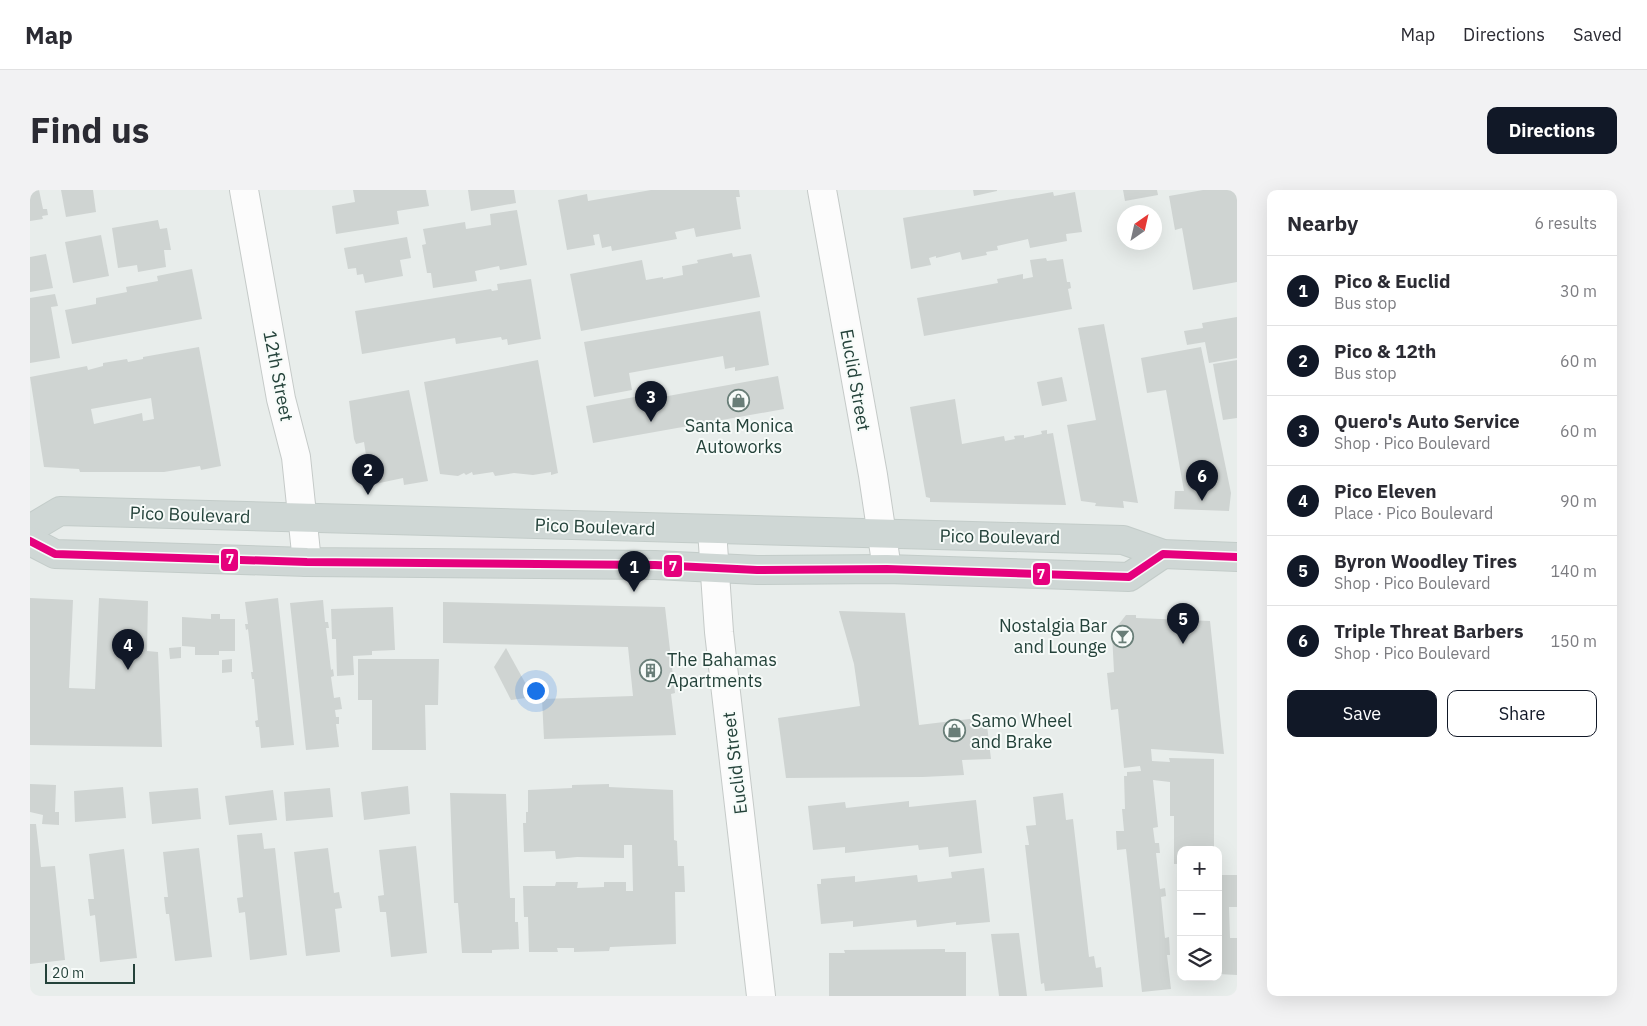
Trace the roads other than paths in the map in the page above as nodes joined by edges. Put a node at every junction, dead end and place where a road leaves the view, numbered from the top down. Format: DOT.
graph roads {
  1 [pos="244,190"];
  2 [pos="822,190"];
  3 [pos="303,519"];
  4 [pos="30,529"];
  5 [pos="712,530"];
  6 [pos="883,534"];
  7 [pos="30,541"];
  8 [pos="1163,554"];
  9 [pos="1237,557"];
  10 [pos="307,562"];
  11 [pos="713,568"];
  12 [pos="887,569"];
  13 [pos="761,996"];
  1 -- 3 [label="street, 12th Street"];
  2 -- 6 [label="street, Euclid Street"];
  3 -- 4 [label="main road, Pico Boulevard"];
  3 -- 5 [label="main road, Pico Boulevard"];
  3 -- 10 [label="street, 12th Street"];
  5 -- 6 [label="main road, Pico Boulevard"];
  5 -- 11 [label="street, Euclid Street"];
  6 -- 8 [label="main road, Pico Boulevard"];
  6 -- 12 [label="street, Euclid Street"];
  7 -- 10 [label="main road, Pico Boulevard"];
  8 -- 9 [label="main road, Pico Boulevard"];
  8 -- 12 [label="main road, Pico Boulevard"];
  10 -- 11 [label="main road, Pico Boulevard"];
  11 -- 12 [label="main road, Pico Boulevard"];
  11 -- 13 [label="street, Euclid Street"];
}
